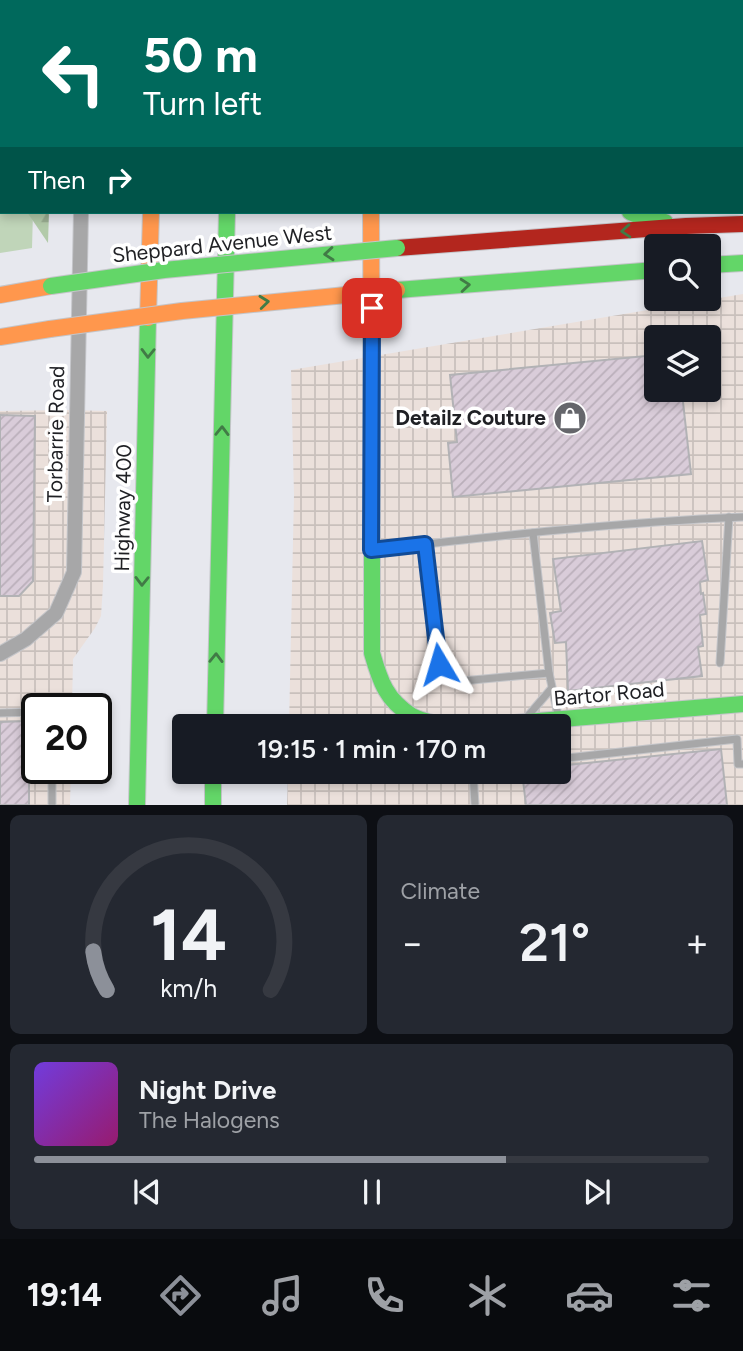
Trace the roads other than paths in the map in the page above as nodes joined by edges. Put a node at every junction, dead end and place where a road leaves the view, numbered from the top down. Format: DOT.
graph roads {
  1 [pos="81,214"];
  2 [pos="151,214"];
  3 [pos="227,214"];
  4 [pos="371,214"];
  5 [pos="634,214"];
  6 [pos="743,224"];
  7 [pos="686,226"];
  8 [pos="743,262"];
  9 [pos="721,264"];
  10 [pos="644,271"];
  11 [pos="0,295"];
  12 [pos="0,337"];
  13 [pos="729,517"];
  14 [pos="743,517"];
  15 [pos="533,533"];
  16 [pos="425,544"];
  17 [pos="371,550"];
  18 [pos="26,639"];
  19 [pos="0,642"];
  20 [pos="0,654"];
  21 [pos="720,663"];
  22 [pos="549,673"];
  23 [pos="551,689"];
  24 [pos="743,704"];
  25 [pos="21,712"];
  26 [pos="0,713"];
  27 [pos="215,714"];
  28 [pos="410,714"];
  29 [pos="529,714"];
  30 [pos="558,714"];
  31 [pos="571,718"];
  32 [pos="571,758"];
  33 [pos="743,764"];
  34 [pos="52,784"];
  35 [pos="214,784"];
  36 [pos="474,784"];
  37 [pos="52,805"];
  38 [pos="137,805"];
  39 [pos="213,805"];
  40 [pos="475,805"];
  1 -- 18 [label="street, Torbarrie Road"];
  2 -- 38 [label="main road, Highway 400, one-way"];
  27 -- 3 [label="main road, one-way"];
  4 -- 17 [label="main road"];
  5 -- 7 [label="main road"];
  6 -- 7 [label="main road, Sheppard Avenue West"];
  7 -- 11 [label="main road, Sheppard Avenue West, one-way, bridge"];
  8 -- 9 [label="main road"];
  12 -- 10 [label="main road, one-way, bridge"];
  13 -- 14 [label="lane"];
  13 -- 15 [label="lane"];
  13 -- 21 [label="lane"];
  15 -- 16 [label="lane"];
  15 -- 22 [label="lane"];
  16 -- 17 [label="lane"];
  16 -- 22 [label="lane"];
  17 -- 28 [label="main road"];
  18 -- 19 [label="street"];
  18 -- 20 [label="street, Torbarrie Road"];
  22 -- 23 [label="lane"];
  23 -- 29 [label="lane"];
  23 -- 30 [label="lane"];
  24 -- 31 [label="main road, Bartor Road"];
  25 -- 26 [label="lane"];
  32 -- 33 [label="lane"];
  34 -- 37 [label="lane"];
  35 -- 39 [label="main road"];
  36 -- 40 [label="lane"];
}
